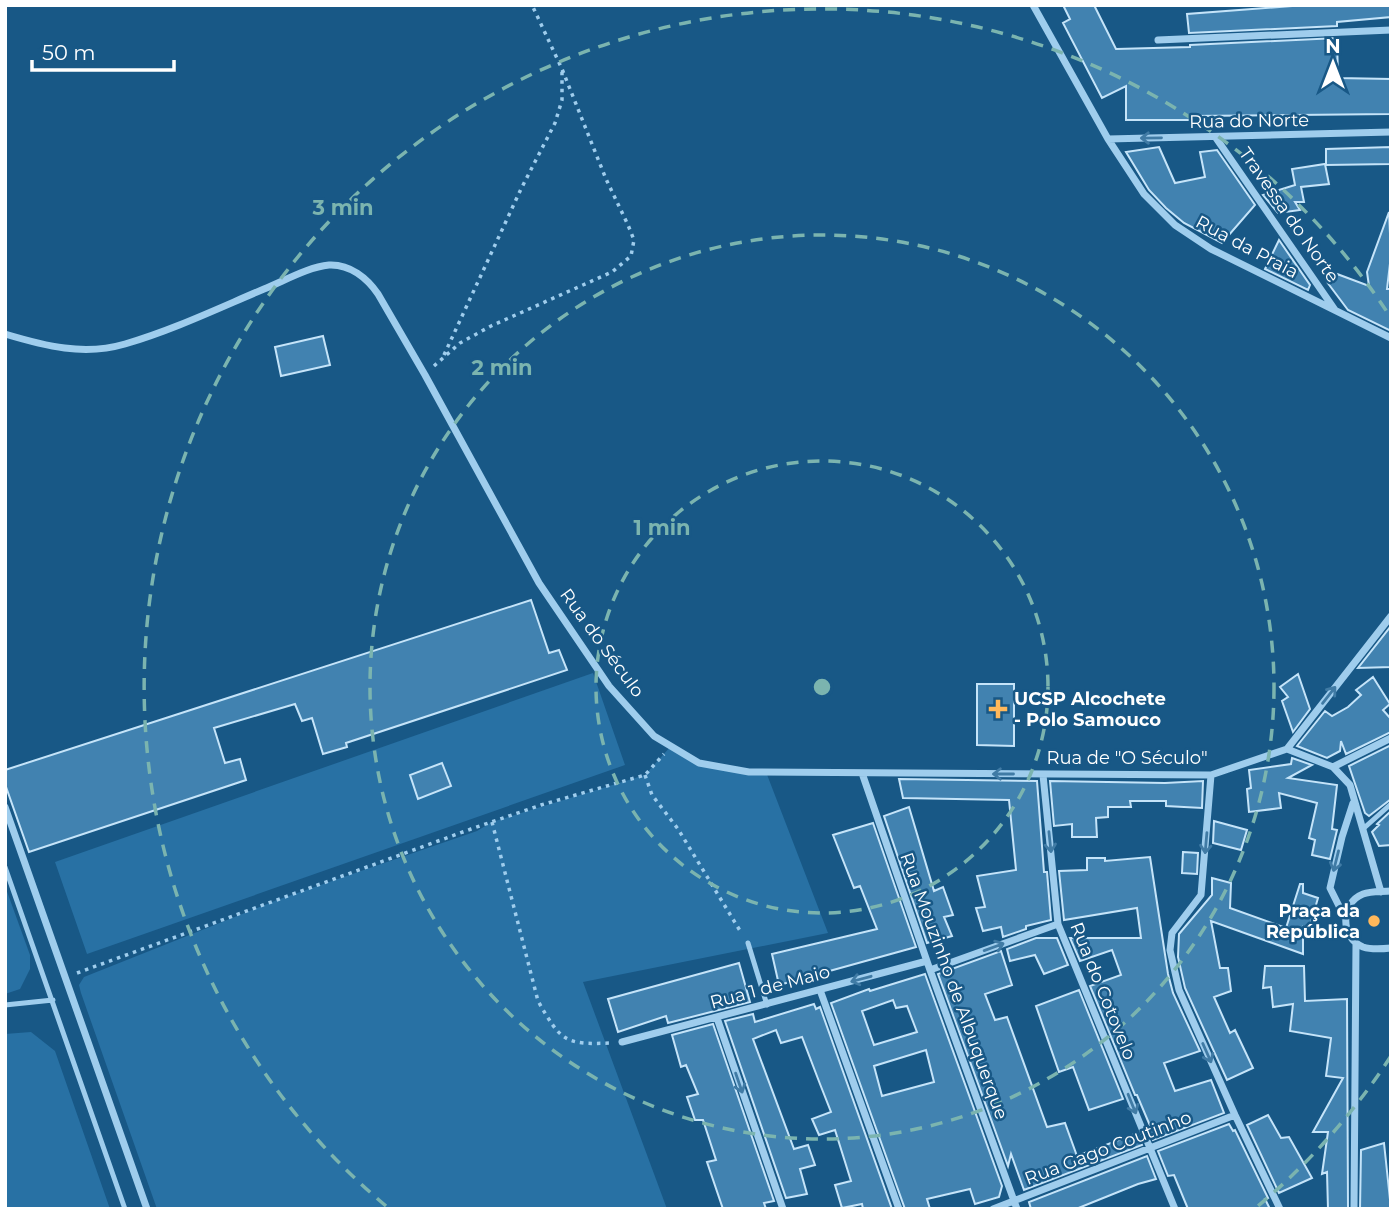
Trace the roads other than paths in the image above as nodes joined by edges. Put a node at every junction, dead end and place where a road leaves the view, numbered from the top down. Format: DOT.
graph roads {
  1 [pos="1033,5"];
  2 [pos="1391,30"];
  3 [pos="1158,40"];
  4 [pos="1391,132"];
  5 [pos="1216,138"];
  6 [pos="1108,139"];
  7 [pos="1336,311"];
  8 [pos="5,334"];
  9 [pos="1391,338"];
  10 [pos="1391,616"];
  11 [pos="1391,738"];
  12 [pos="1287,749"];
  13 [pos="1333,767"];
  14 [pos="862,773"];
  15 [pos="1043,775"];
  16 [pos="1211,775"];
  17 [pos="1353,803"];
  18 [pos="1391,804"];
  19 [pos="5,807"];
  20 [pos="1364,828"];
  21 [pos="5,867"];
  22 [pos="1391,891"];
  23 [pos="1381,892"];
  24 [pos="1345,918"];
  25 [pos="1058,924"];
  26 [pos="748,943"];
  27 [pos="1356,943"];
  28 [pos="1391,948"];
  29 [pos="927,961"];
  30 [pos="930,970"];
  31 [pos="820,990"];
  32 [pos="53,1000"];
  33 [pos="5,1005"];
  34 [pos="767,1005"];
  35 [pos="717,1018"];
  36 [pos="622,1042"];
  37 [pos="1235,1115"];
  38 [pos="1151,1149"];
  39 [pos="1016,1205"];
  40 [pos="125,1209"];
  41 [pos="148,1209"];
  42 [pos="783,1209"];
  43 [pos="899,1209"];
  44 [pos="993,1209"];
  45 [pos="1175,1209"];
  46 [pos="1280,1209"];
  47 [pos="1353,1209"];
  1 -- 6 [label="street, Rua da Praia"];
  2 -- 3 [label="street"];
  4 -- 5 [label="street, Rua do Norte"];
  5 -- 6 [label="street, Rua do Norte, one-way"];
  5 -- 7 [label="street, Travessa do Norte"];
  6 -- 7 [label="street, Rua da Praia"];
  7 -- 9 [label="street, Rua da Praia"];
  8 -- 14 [label="street, Rua do Século"];
  12 -- 10 [label="street, one-way"];
  11 -- 13 [label="street"];
  12 -- 13 [label="street"];
  12 -- 16 [label="street, Rua de \"O Século\""];
  13 -- 17 [label="street"];
  15 -- 14 [label="street, Rua de \"O Século\", one-way"];
  14 -- 29 [label="street, Rua Mouzinho de Albuquerque"];
  15 -- 16 [label="street, Rua de \"O Século\""];
  15 -- 25 [label="street, Rua do Cotovelo, one-way"];
  16 -- 37 [label="street, one-way"];
  17 -- 20 [label="street"];
  17 -- 24 [label="street, one-way"];
  18 -- 20 [label="lane"];
  19 -- 41 [label="street"];
  20 -- 23 [label="street"];
  21 -- 32 [label="lane"];
  22 -- 23 [label="street"];
  23 -- 24 [label="street"];
  24 -- 27 [label="street"];
  30 -- 25 [label="street, one-way"];
  25 -- 38 [label="street, Rua do Cotovelo, one-way"];
  26 -- 34 [label="lane"];
  27 -- 28 [label="street"];
  27 -- 47 [label="street"];
  29 -- 30 [label="street, Rua Mouzinho de Albuquerque"];
  29 -- 31 [label="street, Rua 1 de Maio, one-way"];
  30 -- 39 [label="street, Rua Mouzinho de Albuquerque"];
  31 -- 34 [label="street, Rua 1 de Maio"];
  31 -- 43 [label="street"];
  32 -- 33 [label="lane"];
  32 -- 40 [label="lane"];
  34 -- 35 [label="street, Rua 1 de Maio"];
  35 -- 36 [label="street, Rua 1 de Maio"];
  35 -- 42 [label="street, one-way"];
  37 -- 38 [label="street, Rua Gago Coutinho"];
  37 -- 46 [label="street"];
  38 -- 39 [label="street, Rua Gago Coutinho"];
  38 -- 45 [label="street, Rua do Cotovelo"];
  39 -- 44 [label="street, Rua Gago Coutinho"];
}
